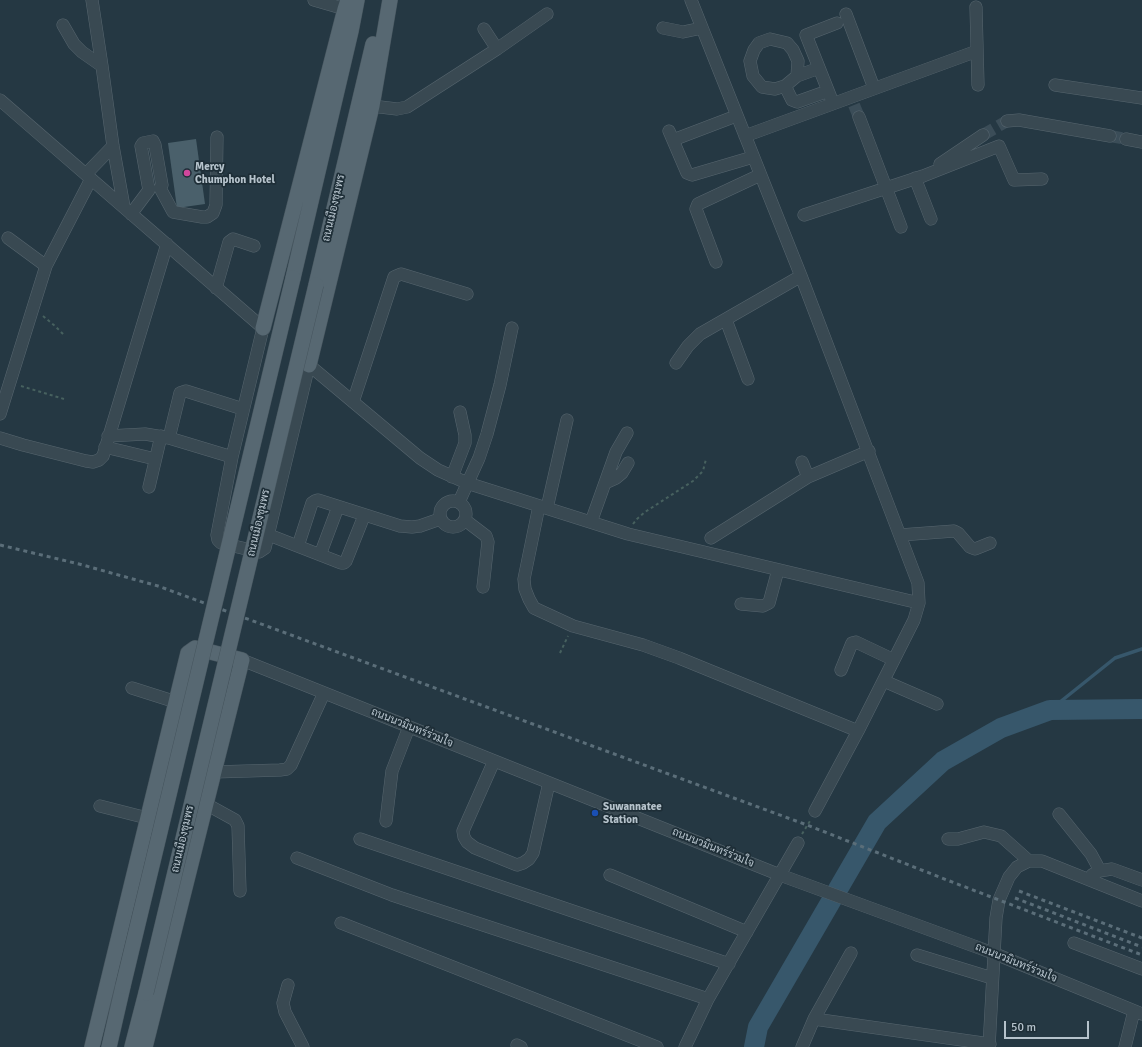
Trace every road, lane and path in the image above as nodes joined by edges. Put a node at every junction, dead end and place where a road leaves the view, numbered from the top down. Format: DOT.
graph roads {
  1 [pos="92,0"];
  2 [pos="314,0"];
  3 [pos="358,0"];
  4 [pos="385,0"];
  5 [pos="390,0"];
  6 [pos="691,0"];
  7 [pos="346,4"];
  8 [pos="976,7"];
  9 [pos="547,14"];
  10 [pos="846,14"];
  11 [pos="837,22"];
  12 [pos="62,25"];
  13 [pos="663,28"];
  14 [pos="702,28"];
  15 [pos="484,29"];
  16 [pos="497,49"];
  17 [pos="977,50"];
  18 [pos="102,66"];
  19 [pos="819,68"];
  20 [pos="797,76"];
  21 [pos="978,85"];
  22 [pos="1055,85"];
  23 [pos="785,86"];
  24 [pos="874,88"];
  25 [pos="828,91"];
  26 [pos="1142,98"];
  27 [pos="0,100"];
  28 [pos="833,103"];
  29 [pos="372,106"];
  30 [pos="736,116"];
  31 [pos="859,117"];
  32 [pos="1007,121"];
  33 [pos="983,135"];
  34 [pos="745,136"];
  35 [pos="1110,136"];
  36 [pos="217,137"];
  37 [pos="1126,139"];
  38 [pos="1142,142"];
  39 [pos="113,146"];
  40 [pos="753,157"];
  41 [pos="760,174"];
  42 [pos="88,176"];
  43 [pos="919,177"];
  44 [pos="1042,179"];
  45 [pos="886,188"];
  46 [pos="128,210"];
  47 [pos="804,215"];
  48 [pos="931,219"];
  49 [pos="901,227"];
  50 [pos="8,238"];
  51 [pos="167,244"];
  52 [pos="254,246"];
  53 [pos="716,262"];
  54 [pos="46,266"];
  55 [pos="801,276"];
  56 [pos="216,288"];
  57 [pos="467,294"];
  58 [pos="34,309"];
  59 [pos="726,320"];
  60 [pos="263,328"];
  61 [pos="512,328"];
  62 [pos="65,336"];
  63 [pos="676,363"];
  64 [pos="309,365"];
  65 [pos="748,379"];
  66 [pos="10,383"];
  67 [pos="64,399"];
  68 [pos="353,402"];
  69 [pos="244,409"];
  70 [pos="460,412"];
  71 [pos="0,414"];
  72 [pos="567,420"];
  73 [pos="627,433"];
  74 [pos="165,437"];
  75 [pos="0,438"];
  76 [pos="107,441"];
  77 [pos="869,451"];
  78 [pos="232,457"];
  79 [pos="155,459"];
  80 [pos="706,459"];
  81 [pos="802,462"];
  82 [pos="628,463"];
  83 [pos="452,477"];
  84 [pos="808,478"];
  85 [pos="467,483"];
  86 [pos="605,483"];
  87 [pos="149,487"];
  88 [pos="459,502"];
  89 [pos="338,507"];
  90 [pos="543,507"];
  91 [pos="364,516"];
  92 [pos="440,519"];
  93 [pos="465,520"];
  94 [pos="591,522"];
  95 [pos="628,534"];
  96 [pos="269,535"];
  97 [pos="900,535"];
  98 [pos="711,538"];
  99 [pos="990,543"];
  100 [pos="298,546"];
  101 [pos="320,555"];
  102 [pos="778,570"];
  103 [pos="483,587"];
  104 [pos="919,603"];
  105 [pos="741,604"];
  106 [pos="573,626"];
  107 [pos="560,654"];
  108 [pos="242,660"];
  109 [pos="894,660"];
  110 [pos="841,670"];
  111 [pos="884,681"];
  112 [pos="132,688"];
  113 [pos="324,693"];
  114 [pos="176,702"];
  115 [pos="936,704"];
  116 [pos="409,727"];
  117 [pos="858,731"];
  118 [pos="494,761"];
  119 [pos="214,772"];
  120 [pos="549,783"];
  121 [pos="206,804"];
  122 [pos="100,806"];
  123 [pos="815,811"];
  124 [pos="1059,814"];
  125 [pos="148,818"];
  126 [pos="386,821"];
  127 [pos="948,838"];
  128 [pos="360,839"];
  129 [pos="798,843"];
  130 [pos="297,858"];
  131 [pos="1029,862"];
  132 [pos="1099,871"];
  133 [pos="610,875"];
  134 [pos="780,875"];
  135 [pos="1084,878"];
  136 [pos="1142,880"];
  137 [pos="240,891"];
  138 [pos="1142,902"];
  139 [pos="341,923"];
  140 [pos="747,932"];
  141 [pos="1074,943"];
  142 [pos="851,953"];
  143 [pos="994,953"];
  144 [pos="917,955"];
  145 [pos="728,964"];
  146 [pos="1142,969"];
  147 [pos="992,978"];
  148 [pos="288,985"];
  149 [pos="708,999"];
  150 [pos="1138,1013"];
  151 [pos="814,1019"];
  152 [pos="989,1046"];
  153 [pos="92,1047"];
  154 [pos="109,1047"];
  155 [pos="132,1047"];
  156 [pos="145,1047"];
  157 [pos="302,1047"];
  158 [pos="657,1047"];
  159 [pos="685,1047"];
  160 [pos="802,1047"];
  161 [pos="1125,1047"];
  1 -- 18 [label="street"];
  2 -- 7 [label="street"];
  3 -- 154 [label="main road, bridge"];
  4 -- 155 [label="main road, ถนนเมืองชุมพร, bridge"];
  5 -- 29 [label="main road"];
  6 -- 14 [label="street"];
  7 -- 60 [label="main road"];
  8 -- 17 [label="street"];
  9 -- 16 [label="street"];
  10 -- 24 [label="street"];
  11 -- 19 [label="street"];
  12 -- 18 [label="street"];
  13 -- 14 [label="street"];
  14 -- 30 [label="street"];
  15 -- 16 [label="street"];
  16 -- 29 [label="street"];
  17 -- 21 [label="street"];
  17 -- 24 [label="street"];
  18 -- 39 [label="street"];
  19 -- 20 [label="street"];
  19 -- 25 [label="street"];
  20 -- 23 [label="street"];
  20 -- 23 [label="street"];
  22 -- 26 [label="street"];
  23 -- 25 [label="street"];
  24 -- 28 [label="street"];
  25 -- 28 [label="street"];
  27 -- 42 [label="street"];
  28 -- 34 [label="street"];
  29 -- 64 [label="main road"];
  30 -- 34 [label="street"];
  30 -- 40 [label="street"];
  31 -- 45 [label="street"];
  32 -- 35 [label="street"];
  33 -- 43 [label="street"];
  34 -- 40 [label="street"];
  36 -- 46 [label="street"];
  37 -- 38 [label="street"];
  39 -- 42 [label="street"];
  39 -- 46 [label="street"];
  40 -- 41 [label="street"];
  41 -- 53 [label="street"];
  41 -- 55 [label="street"];
  42 -- 46 [label="street"];
  42 -- 54 [label="street"];
  43 -- 44 [label="street"];
  43 -- 45 [label="street"];
  43 -- 48 [label="street"];
  45 -- 47 [label="street"];
  45 -- 49 [label="street"];
  46 -- 51 [label="street"];
  50 -- 54 [label="street"];
  51 -- 56 [label="street"];
  51 -- 76 [label="street"];
  52 -- 56 [label="street"];
  54 -- 58 [label="street"];
  55 -- 59 [label="street"];
  55 -- 77 [label="street"];
  56 -- 60 [label="street"];
  57 -- 68 [label="street"];
  58 -- 62 [label="path"];
  58 -- 66 [label="street"];
  59 -- 63 [label="street"];
  59 -- 65 [label="street"];
  60 -- 69 [label="street"];
  61 -- 85 [label="street"];
  64 -- 68 [label="street"];
  64 -- 96 [label="street"];
  66 -- 67 [label="path"];
  66 -- 71 [label="street"];
  68 -- 83 [label="street"];
  69 -- 74 [label="street"];
  69 -- 78 [label="street"];
  70 -- 83 [label="street"];
  72 -- 90 [label="street"];
  73 -- 86 [label="street"];
  74 -- 76 [label="street"];
  74 -- 78 [label="street"];
  74 -- 79 [label="street"];
  75 -- 76 [label="street"];
  76 -- 79 [label="street"];
  77 -- 84 [label="street"];
  77 -- 97 [label="street"];
  78 -- 96 [label="street"];
  79 -- 87 [label="street"];
  80 -- 95 [label="path"];
  81 -- 84 [label="street"];
  82 -- 86 [label="street"];
  83 -- 85 [label="street"];
  84 -- 98 [label="street"];
  85 -- 88 [label="street"];
  85 -- 90 [label="street"];
  86 -- 94 [label="street"];
  88 -- 92 [label="street"];
  88 -- 93 [label="street"];
  89 -- 91 [label="street"];
  89 -- 100 [label="street"];
  89 -- 101 [label="street"];
  90 -- 94 [label="street"];
  90 -- 106 [label="street"];
  91 -- 92 [label="street"];
  91 -- 101 [label="street"];
  92 -- 93 [label="street"];
  93 -- 103 [label="street"];
  94 -- 95 [label="street"];
  95 -- 102 [label="street"];
  96 -- 100 [label="street"];
  97 -- 99 [label="street"];
  97 -- 104 [label="street"];
  100 -- 101 [label="street"];
  102 -- 104 [label="street"];
  102 -- 105 [label="street"];
  104 -- 109 [label="street"];
  106 -- 107 [label="path"];
  106 -- 117 [label="street"];
  108 -- 113 [label="street, ถนนนวมินทร์ร่วมใจ"];
  108 -- 114 [label="main road"];
  108 -- 119 [label="main road"];
  109 -- 110 [label="street"];
  109 -- 111 [label="street"];
  111 -- 115 [label="street"];
  111 -- 117 [label="street"];
  112 -- 114 [label="street"];
  113 -- 116 [label="street, ถนนนวมินทร์ร่วมใจ"];
  113 -- 119 [label="street"];
  114 -- 125 [label="main road"];
  116 -- 118 [label="street, ถนนนวมินทร์ร่วมใจ"];
  116 -- 126 [label="street"];
  117 -- 123 [label="street"];
  118 -- 120 [label="street, ถนนนวมินทร์ร่วมใจ"];
  118 -- 120 [label="street"];
  119 -- 121 [label="main road"];
  120 -- 134 [label="street, ถนนนวมินทร์ร่วมใจ"];
  121 -- 137 [label="street"];
  121 -- 156 [label="main road"];
  122 -- 125 [label="street"];
  123 -- 129 [label="path"];
  124 -- 132 [label="street"];
  125 -- 153 [label="main road"];
  127 -- 131 [label="street"];
  128 -- 145 [label="street"];
  129 -- 134 [label="street"];
  130 -- 149 [label="street"];
  131 -- 135 [label="street"];
  131 -- 143 [label="street"];
  132 -- 135 [label="street"];
  132 -- 136 [label="street"];
  133 -- 140 [label="street"];
  134 -- 140 [label="street"];
  134 -- 143 [label="street, ถนนนวมินทร์ร่วมใจ"];
  135 -- 138 [label="street"];
  139 -- 158 [label="street"];
  140 -- 145 [label="street"];
  141 -- 146 [label="street"];
  142 -- 151 [label="street"];
  143 -- 147 [label="street"];
  143 -- 150 [label="street, ถนนนวมินทร์ร่วมใจ"];
  144 -- 147 [label="street"];
  145 -- 149 [label="street"];
  147 -- 152 [label="street"];
  148 -- 157 [label="street"];
  149 -- 159 [label="street"];
  150 -- 161 [label="street"];
  151 -- 152 [label="street"];
  151 -- 160 [label="street"];
}
